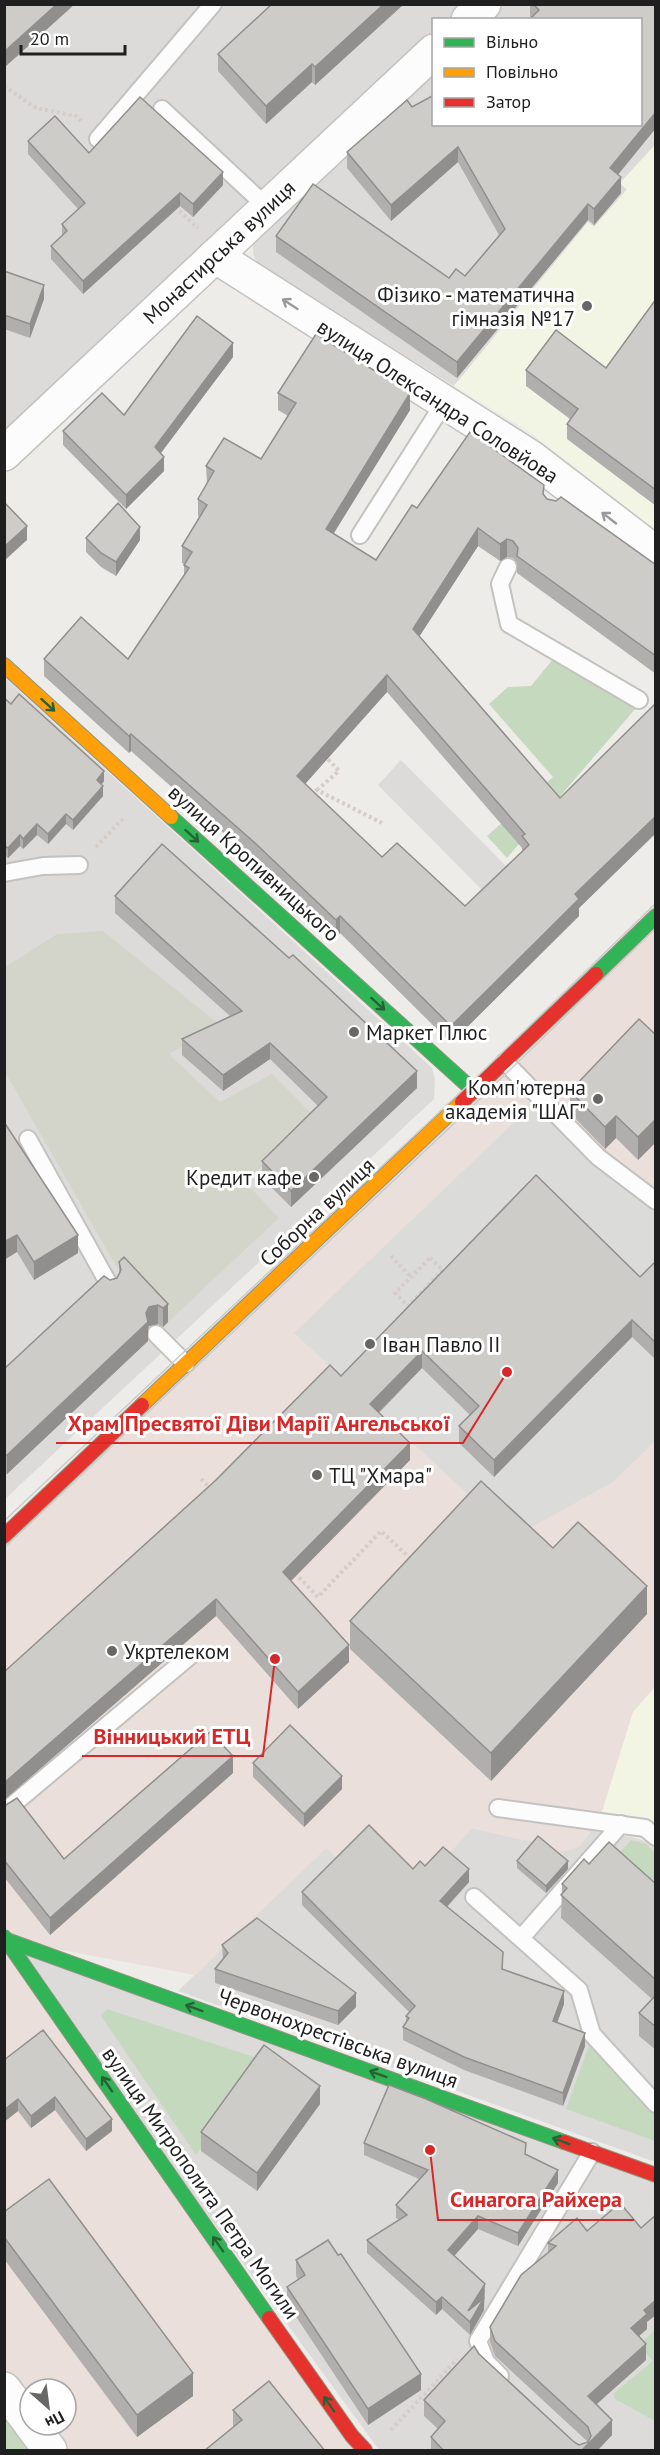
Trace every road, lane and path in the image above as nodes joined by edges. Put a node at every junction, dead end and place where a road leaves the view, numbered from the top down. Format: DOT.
graph roads {
  1 [pos="213,4"];
  2 [pos="484,4"];
  3 [pos="470,18"];
  4 [pos="432,53"];
  5 [pos="4,86"];
  6 [pos="162,109"];
  7 [pos="98,139"];
  8 [pos="169,202"];
  9 [pos="267,207"];
  10 [pos="218,253"];
  11 [pos="444,403"];
  12 [pos="4,454"];
  13 [pos="360,535"];
  14 [pos="656,554"];
  15 [pos="508,567"];
  16 [pos="4,665"];
  17 [pos="639,700"];
  18 [pos="324,755"];
  19 [pos="317,790"];
  20 [pos="146,794"];
  21 [pos="309,796"];
  22 [pos="382,823"];
  23 [pos="79,865"];
  24 [pos="4,873"];
  25 [pos="656,916"];
  26 [pos="505,1062"];
  27 [pos="474,1092"];
  28 [pos="28,1139"];
  29 [pos="654,1198"];
  30 [pos="391,1256"];
  31 [pos="411,1277"];
  32 [pos="111,1288"];
  33 [pos="425,1289"];
  34 [pos="430,1293"];
  35 [pos="156,1334"];
  36 [pos="186,1364"];
  37 [pos="201,1479"];
  38 [pos="218,1496"];
  39 [pos="4,1536"];
  40 [pos="414,1563"];
  41 [pos="293,1572"];
  42 [pos="191,1655"];
  43 [pos="498,1808"];
  44 [pos="4,1812"];
  45 [pos="621,1824"];
  46 [pos="656,1837"];
  47 [pos="474,1897"];
  48 [pos="6,1938"];
  49 [pos="521,1938"];
  50 [pos="656,2104"];
  51 [pos="592,2152"];
  52 [pos="656,2175"];
  53 [pos="444,2372"];
  54 [pos="512,2386"];
  55 [pos="4,2389"];
  56 [pos="18,2407"];
  57 [pos="387,2434"];
  58 [pos="40,2437"];
  59 [pos="50,2451"];
  60 [pos="365,2451"];
  1 -- 7 [label="lane"];
  2 -- 3 [label="street"];
  4 -- 9 [label="street, Монастирська вулиця"];
  5 -- 7 [label="path"];
  6 -- 9 [label="lane"];
  8 -- 10 [label="path"];
  9 -- 10 [label="street, Монастирська вулиця"];
  11 -- 10 [label="street, вулиця Олександра Соловйова, one-way"];
  10 -- 12 [label="street, Монастирська вулиця"];
  11 -- 13 [label="lane"];
  14 -- 11 [label="street, вулиця Олександра Соловйова, one-way"];
  15 -- 17 [label="lane"];
  16 -- 20 [label="street, вулиця Кропивницького, one-way"];
  18 -- 19 [label="path"];
  19 -- 21 [label="path"];
  19 -- 22 [label="path"];
  20 -- 23 [label="path"];
  20 -- 27 [label="street, вулиця Кропивницького, one-way"];
  23 -- 24 [label="lane"];
  25 -- 26 [label="street, Соборна вулиця"];
  26 -- 27 [label="street, Соборна вулиця"];
  26 -- 29 [label="lane"];
  27 -- 36 [label="street, Соборна вулиця"];
  28 -- 32 [label="lane"];
  30 -- 31 [label="path"];
  31 -- 33 [label="path"];
  31 -- 33 [label="path"];
  33 -- 34 [label="path"];
  35 -- 36 [label="lane"];
  36 -- 39 [label="street, Соборна вулиця"];
  37 -- 38 [label="path"];
  40 -- 41 [label="path"];
  42 -- 44 [label="lane"];
  43 -- 45 [label="lane"];
  45 -- 46 [label="lane"];
  45 -- 49 [label="lane"];
  47 -- 49 [label="lane"];
  51 -- 48 [label="street, Червонохрестівська вулиця, one-way"];
  60 -- 48 [label="street, вулиця Митрополита Петра Могили, one-way"];
  49 -- 50 [label="lane"];
  51 -- 52 [label="street, Червонохрестівська вулиця"];
  51 -- 54 [label="lane"];
  53 -- 57 [label="path"];
  55 -- 56 [label="street"];
  58 -- 59 [label="street"];
}
